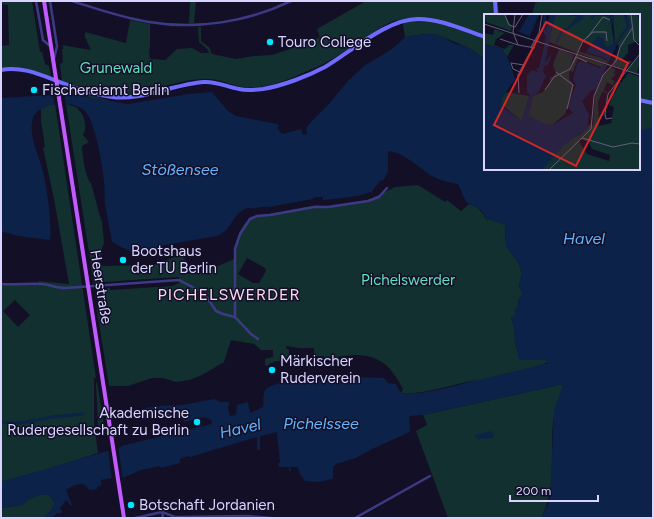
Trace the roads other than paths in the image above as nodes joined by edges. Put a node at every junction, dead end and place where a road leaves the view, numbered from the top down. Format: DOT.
graph roads {
  1 [pos="36,1"];
  2 [pos="44,1"];
  3 [pos="50,1"];
  4 [pos="72,1"];
  5 [pos="291,1"];
  6 [pos="495,1"];
  7 [pos="496,14"];
  8 [pos="484,37"];
  9 [pos="52,47"];
  10 [pos="54,59"];
  11 [pos="1,70"];
  12 [pos="640,100"];
  13 [pos="653,103"];
  14 [pos="387,188"];
  15 [pos="1,284"];
  16 [pos="88,287"];
  17 [pos="234,317"];
  18 [pos="258,339"];
  19 [pos="430,476"];
  20 [pos="162,512"];
  21 [pos="175,517"];
  22 [pos="124,518"];
  23 [pos="135,518"];
  24 [pos="163,518"];
  25 [pos="271,518"];
  26 [pos="355,518"];
  1 -- 9 [label="street, Heerstraße"];
  2 -- 9 [label="main road, Heerstraße"];
  3 -- 10 [label="street, Heerstraße"];
  4 -- 5 [label="street"];
  6 -- 7 [label="street"];
  8 -- 11 [label="street"];
  9 -- 10 [label="main road, Heerstraße"];
  10 -- 16 [label="main road, Heerstraße"];
  12 -- 13 [label="street"];
  14 -- 17 [label="street"];
  15 -- 16 [label="street"];
  16 -- 17 [label="street"];
  16 -- 22 [label="main road, Heerstraße"];
  17 -- 18 [label="street"];
  19 -- 26 [label="street"];
  20 -- 21 [label="street"];
  20 -- 23 [label="street"];
  20 -- 24 [label="street"];
  21 -- 25 [label="street"];
}
